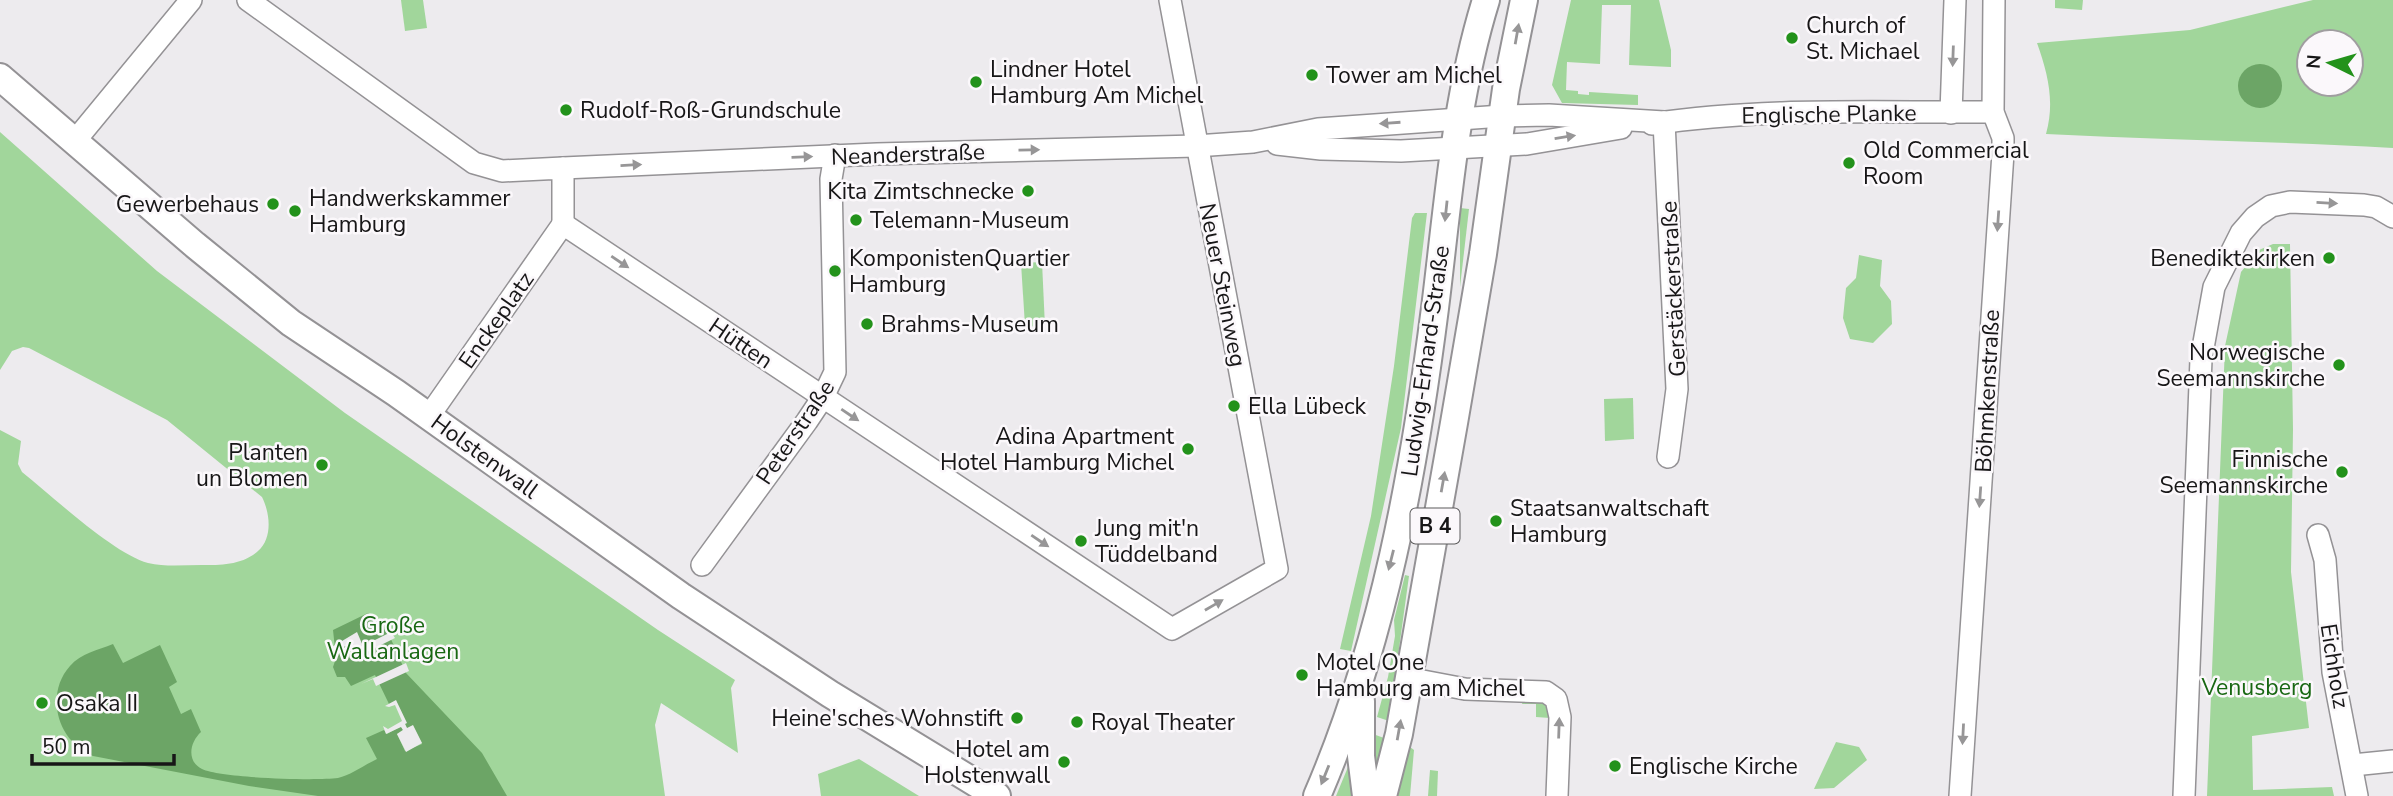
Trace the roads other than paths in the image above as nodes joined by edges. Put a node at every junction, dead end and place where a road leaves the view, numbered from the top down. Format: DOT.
graph roads {
  1 [pos="191,0"];
  2 [pos="248,0"];
  3 [pos="1170,0"];
  4 [pos="1486,0"];
  5 [pos="1524,0"];
  6 [pos="1955,0"];
  7 [pos="1994,0"];
  8 [pos="0,77"];
  9 [pos="1993,112"];
  10 [pos="1951,113"];
  11 [pos="1502,116"];
  12 [pos="1458,118"];
  13 [pos="1664,122"];
  14 [pos="74,142"];
  15 [pos="1253,142"];
  16 [pos="1196,146"];
  17 [pos="1497,146"];
  18 [pos="1454,148"];
  19 [pos="835,156"];
  20 [pos="563,168"];
  21 [pos="2393,217"];
  22 [pos="563,224"];
  23 [pos="823,397"];
  24 [pos="429,416"];
  25 [pos="1668,457"];
  26 [pos="2318,535"];
  27 [pos="702,565"];
  28 [pos="1277,569"];
  29 [pos="1364,664"];
  30 [pos="1407,678"];
  31 [pos="2393,761"];
  32 [pos="2353,765"];
  33 [pos="998,796"];
  34 [pos="1317,796"];
  35 [pos="1366,796"];
  36 [pos="1383,796"];
  37 [pos="1557,796"];
  38 [pos="1960,796"];
  39 [pos="2184,796"];
  40 [pos="2357,796"];
  1 -- 14 [label="street"];
  2 -- 20 [label="street"];
  3 -- 16 [label="street, Neuer Steinweg"];
  4 -- 12 [label="main road, Ludwig-Erhard-Straße / B 4"];
  11 -- 5 [label="main road, Ludwig-Erhard-Straße / B 4, one-way"];
  6 -- 10 [label="street, one-way"];
  7 -- 9 [label="street, Böhmkenstraße"];
  8 -- 14 [label="main road, Holstenwall"];
  9 -- 10 [label="street, Englische Planke"];
  9 -- 38 [label="street, Böhmkenstraße, one-way"];
  10 -- 13 [label="street, Englische Planke"];
  11 -- 12 [label="street, Neanderstraße"];
  11 -- 13 [label="street, Englische Planke"];
  11 -- 17 [label="main road, Ludwig-Erhard-Straße / B 4"];
  12 -- 15 [label="street, Neanderstraße, one-way"];
  12 -- 18 [label="main road, Ludwig-Erhard-Straße / B 4"];
  17 -- 13 [label="street, Englische Planke, one-way"];
  13 -- 25 [label="street, Gerstäckerstraße"];
  14 -- 24 [label="main road, Holstenwall"];
  15 -- 16 [label="street, Neanderstraße"];
  15 -- 18 [label="street, Neanderstraße"];
  19 -- 16 [label="street, Neanderstraße, one-way"];
  16 -- 28 [label="street, Neuer Steinweg"];
  17 -- 18 [label="street, Englische Planke"];
  30 -- 17 [label="main road, Ludwig-Erhard-Straße / B 4, one-way"];
  18 -- 29 [label="main road, Ludwig-Erhard-Straße / B 4, one-way"];
  20 -- 19 [label="street, Neanderstraße, one-way"];
  19 -- 23 [label="street, Peterstraße"];
  20 -- 22 [label="street"];
  39 -- 21 [label="street, one-way"];
  22 -- 23 [label="street, Hütten, one-way"];
  22 -- 24 [label="street, Enckeplatz"];
  23 -- 27 [label="street, Peterstraße"];
  23 -- 28 [label="street, Hütten, one-way"];
  24 -- 33 [label="main road, Holstenwall"];
  26 -- 32 [label="street, Eichholz"];
  29 -- 34 [label="main road, Ludwig-Erhard-Straße / B 4, one-way"];
  29 -- 35 [label="main road"];
  36 -- 30 [label="main road, Ludwig-Erhard-Straße / B 4, one-way"];
  37 -- 30 [label="street, one-way"];
  31 -- 32 [label="street"];
  32 -- 40 [label="street, Eichholz"];
}
